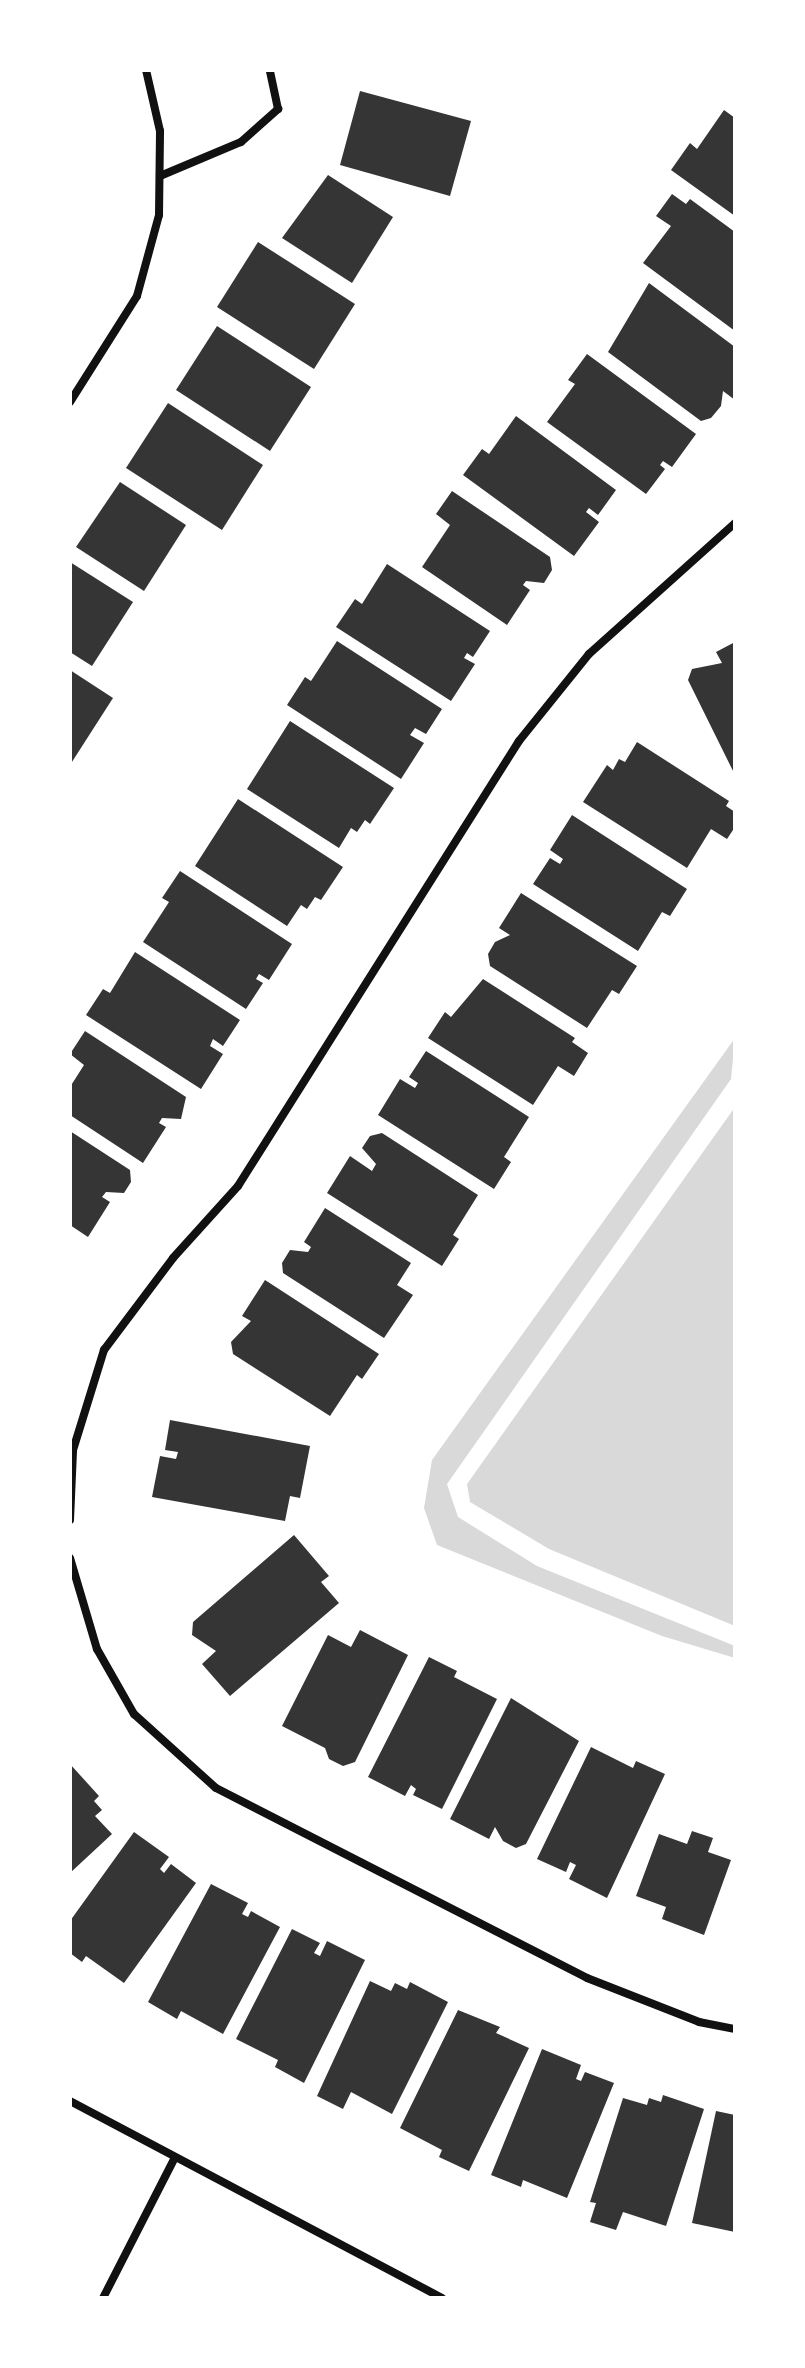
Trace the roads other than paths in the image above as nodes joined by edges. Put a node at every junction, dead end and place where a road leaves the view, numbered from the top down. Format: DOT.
graph roads {
  1 [pos="146,70"];
  2 [pos="270,70"];
  3 [pos="160,176"];
  4 [pos="70,402"];
  5 [pos="735,523"];
  6 [pos="70,1520"];
  7 [pos="70,1558"];
  8 [pos="735,2029"];
  9 [pos="70,2101"];
  10 [pos="175,2157"];
  11 [pos="103,2298"];
  12 [pos="442,2298"];
  1 -- 3 [label="street"];
  2 -- 3 [label="street"];
  3 -- 4 [label="street"];
  5 -- 6 [label="street"];
  7 -- 8 [label="street"];
  9 -- 10 [label="street"];
  10 -- 11 [label="street"];
  10 -- 12 [label="street"];
}
